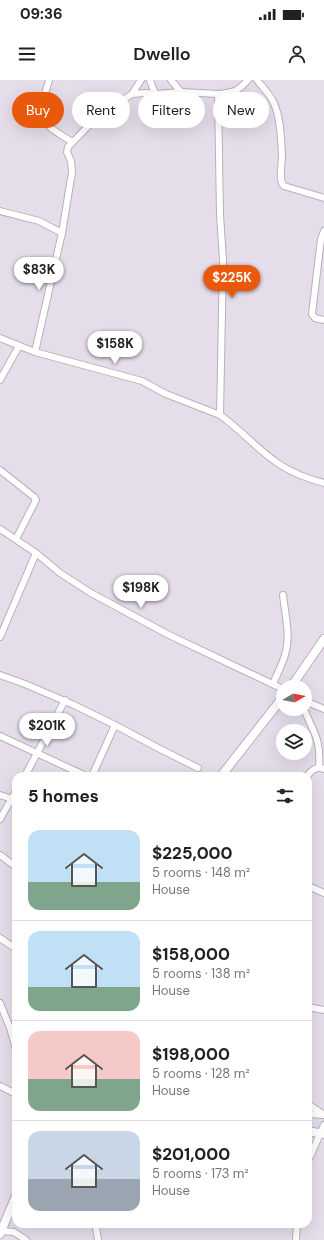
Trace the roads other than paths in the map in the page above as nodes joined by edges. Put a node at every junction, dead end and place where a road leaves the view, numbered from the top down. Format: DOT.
graph roads {
  1 [pos="49,80"];
  2 [pos="141,80"];
  3 [pos="150,80"];
  4 [pos="171,80"];
  5 [pos="248,80"];
  6 [pos="257,80"];
  7 [pos="154,92"];
  8 [pos="180,92"];
  9 [pos="235,92"];
  10 [pos="132,94"];
  11 [pos="138,94"];
  12 [pos="219,128"];
  13 [pos="72,142"];
  14 [pos="324,198"];
  15 [pos="0,211"];
  16 [pos="324,231"];
  17 [pos="62,233"];
  18 [pos="324,320"];
  19 [pos="0,338"];
  20 [pos="19,346"];
  21 [pos="35,352"];
  22 [pos="0,380"];
  23 [pos="220,415"];
  24 [pos="0,470"];
  25 [pos="324,483"];
  26 [pos="0,529"];
  27 [pos="16,539"];
  28 [pos="36,553"];
  29 [pos="283,595"];
  30 [pos="0,637"];
  31 [pos="324,639"];
  32 [pos="0,676"];
  33 [pos="296,680"];
  34 [pos="273,684"];
  35 [pos="276,686"];
  36 [pos="64,700"];
  37 [pos="312,703"];
  38 [pos="276,706"];
  39 [pos="324,709"];
  40 [pos="307,716"];
  41 [pos="115,725"];
  42 [pos="0,736"];
  43 [pos="38,752"];
  44 [pos="198,768"];
  45 [pos="322,768"];
  46 [pos="27,772"];
  47 [pos="78,772"];
  48 [pos="94,772"];
  49 [pos="224,772"];
  50 [pos="310,772"];
  51 [pos="0,795"];
  52 [pos="12,798"];
  53 [pos="12,802"];
  54 [pos="0,819"];
  55 [pos="0,855"];
  56 [pos="12,864"];
  57 [pos="312,888"];
  58 [pos="324,893"];
  59 [pos="0,938"];
  60 [pos="12,946"];
  61 [pos="0,1003"];
  62 [pos="312,1008"];
  63 [pos="324,1010"];
  64 [pos="12,1035"];
  65 [pos="0,1086"];
  66 [pos="12,1092"];
  67 [pos="312,1107"];
  68 [pos="312,1114"];
  69 [pos="324,1115"];
  70 [pos="324,1125"];
  71 [pos="312,1132"];
  72 [pos="323,1133"];
  73 [pos="312,1154"];
  74 [pos="12,1206"];
  75 [pos="96,1228"];
  76 [pos="297,1228"];
  77 [pos="1,1233"];
  78 [pos="26,1240"];
  79 [pos="98,1240"];
  80 [pos="296,1240"];
  1 -- 13 [label="street"];
  2 -- 10 [label="street"];
  3 -- 7 [label="street"];
  4 -- 8 [label="street"];
  5 -- 9 [label="street"];
  6 -- 14 [label="street"];
  10 -- 11 [label="street"];
  10 -- 13 [label="street"];
  12 -- 23 [label="street"];
  13 -- 17 [label="street"];
  15 -- 17 [label="street"];
  16 -- 18 [label="street"];
  17 -- 21 [label="street"];
  19 -- 20 [label="street"];
  20 -- 21 [label="street"];
  20 -- 22 [label="street"];
  21 -- 23 [label="street"];
  23 -- 25 [label="street"];
  24 -- 27 [label="street"];
  26 -- 27 [label="street"];
  27 -- 28 [label="street"];
  28 -- 30 [label="street"];
  28 -- 34 [label="street"];
  29 -- 34 [label="street"];
  31 -- 33 [label="street"];
  32 -- 36 [label="street"];
  34 -- 35 [label="street"];
  36 -- 41 [label="street"];
  36 -- 43 [label="street"];
  37 -- 39 [label="street"];
  38 -- 49 [label="street"];
  40 -- 45 [label="street"];
  41 -- 44 [label="street"];
  41 -- 48 [label="street"];
  42 -- 43 [label="street"];
  43 -- 46 [label="street"];
  43 -- 47 [label="street"];
  45 -- 50 [label="street"];
  51 -- 52 [label="street"];
  53 -- 54 [label="street"];
  55 -- 56 [label="street"];
  57 -- 58 [label="street"];
  59 -- 60 [label="street"];
  61 -- 64 [label="street"];
  62 -- 63 [label="street"];
  65 -- 66 [label="street"];
  67 -- 69 [label="street"];
  68 -- 69 [label="street"];
  70 -- 72 [label="street"];
  71 -- 72 [label="street"];
  72 -- 73 [label="street"];
  74 -- 77 [label="street"];
  75 -- 79 [label="street"];
  76 -- 80 [label="street"];
  77 -- 78 [label="street"];
}
